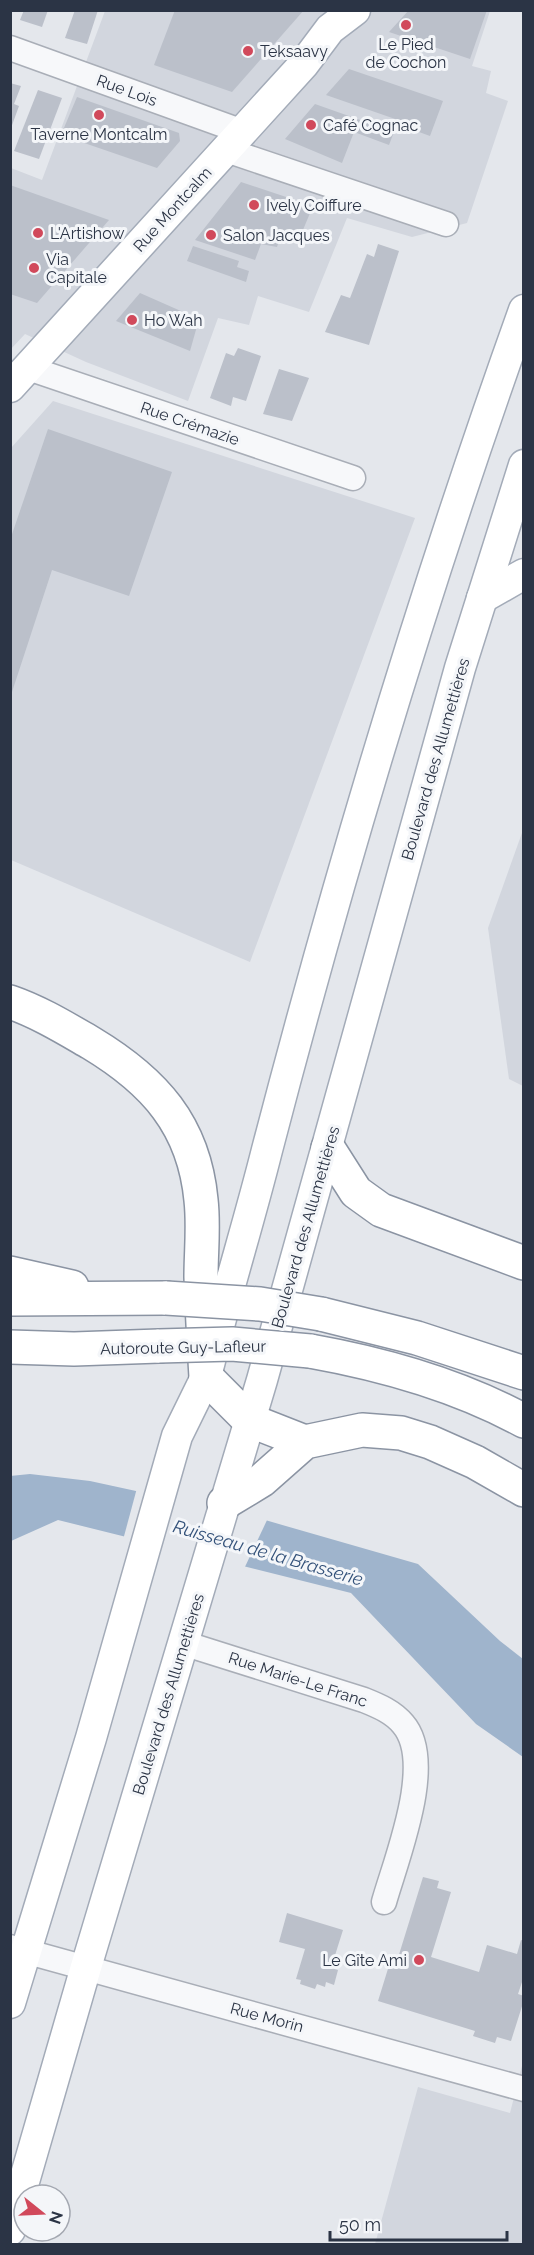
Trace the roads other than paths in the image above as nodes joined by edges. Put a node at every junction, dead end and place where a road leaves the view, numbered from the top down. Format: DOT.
graph roads {
  1 [pos="355,10"];
  2 [pos="332,20"];
  3 [pos="10,48"];
  4 [pos="234,141"];
  5 [pos="446,224"];
  6 [pos="524,310"];
  7 [pos="19,377"];
  8 [pos="352,478"];
  9 [pos="521,481"];
  10 [pos="524,574"];
  11 [pos="482,598"];
  12 [pos="10,1002"];
  13 [pos="328,1148"];
  14 [pos="524,1263"];
  15 [pos="10,1273"];
  16 [pos="10,1299"];
  17 [pos="121,1299"];
  18 [pos="10,1347"];
  19 [pos="524,1373"];
  20 [pos="206,1377"];
  21 [pos="249,1420"];
  22 [pos="524,1421"];
  23 [pos="305,1442"];
  24 [pos="524,1490"];
  25 [pos="235,1491"];
  26 [pos="183,1644"];
  27 [pos="384,1902"];
  28 [pos="19,1949"];
  29 [pos="86,1967"];
  30 [pos="10,2003"];
  31 [pos="524,2089"];
  32 [pos="10,2230"];
  1 -- 2 [label="main road, Rue Montcalm"];
  2 -- 4 [label="main road, Rue Montcalm"];
  3 -- 4 [label="street, Rue Lois"];
  4 -- 5 [label="street, Rue Lois"];
  4 -- 7 [label="main road, Rue Montcalm"];
  6 -- 20 [label="main road"];
  7 -- 8 [label="street, Rue Crémazie"];
  9 -- 11 [label="main road, Boulevard des Allumettières"];
  10 -- 11 [label="main road"];
  11 -- 13 [label="main road, Boulevard des Allumettières"];
  12 -- 20 [label="highway"];
  13 -- 14 [label="highway"];
  13 -- 21 [label="main road, Boulevard des Allumettières"];
  15 -- 17 [label="highway"];
  16 -- 17 [label="highway"];
  17 -- 19 [label="highway, bridge"];
  18 -- 22 [label="highway, Autoroute Guy-Lafleur, bridge"];
  20 -- 21 [label="highway"];
  20 -- 28 [label="main road"];
  21 -- 23 [label="highway"];
  21 -- 25 [label="main road, Boulevard des Allumettières"];
  23 -- 24 [label="highway"];
  23 -- 25 [label="highway"];
  25 -- 26 [label="main road, Boulevard des Allumettières"];
  26 -- 27 [label="street, Rue Marie-Le Franc"];
  26 -- 29 [label="main road, Boulevard des Allumettières"];
  28 -- 29 [label="street, Rue Morin"];
  28 -- 30 [label="main road"];
  29 -- 31 [label="street, Rue Morin"];
  29 -- 32 [label="main road, Boulevard des Allumettières"];
}
